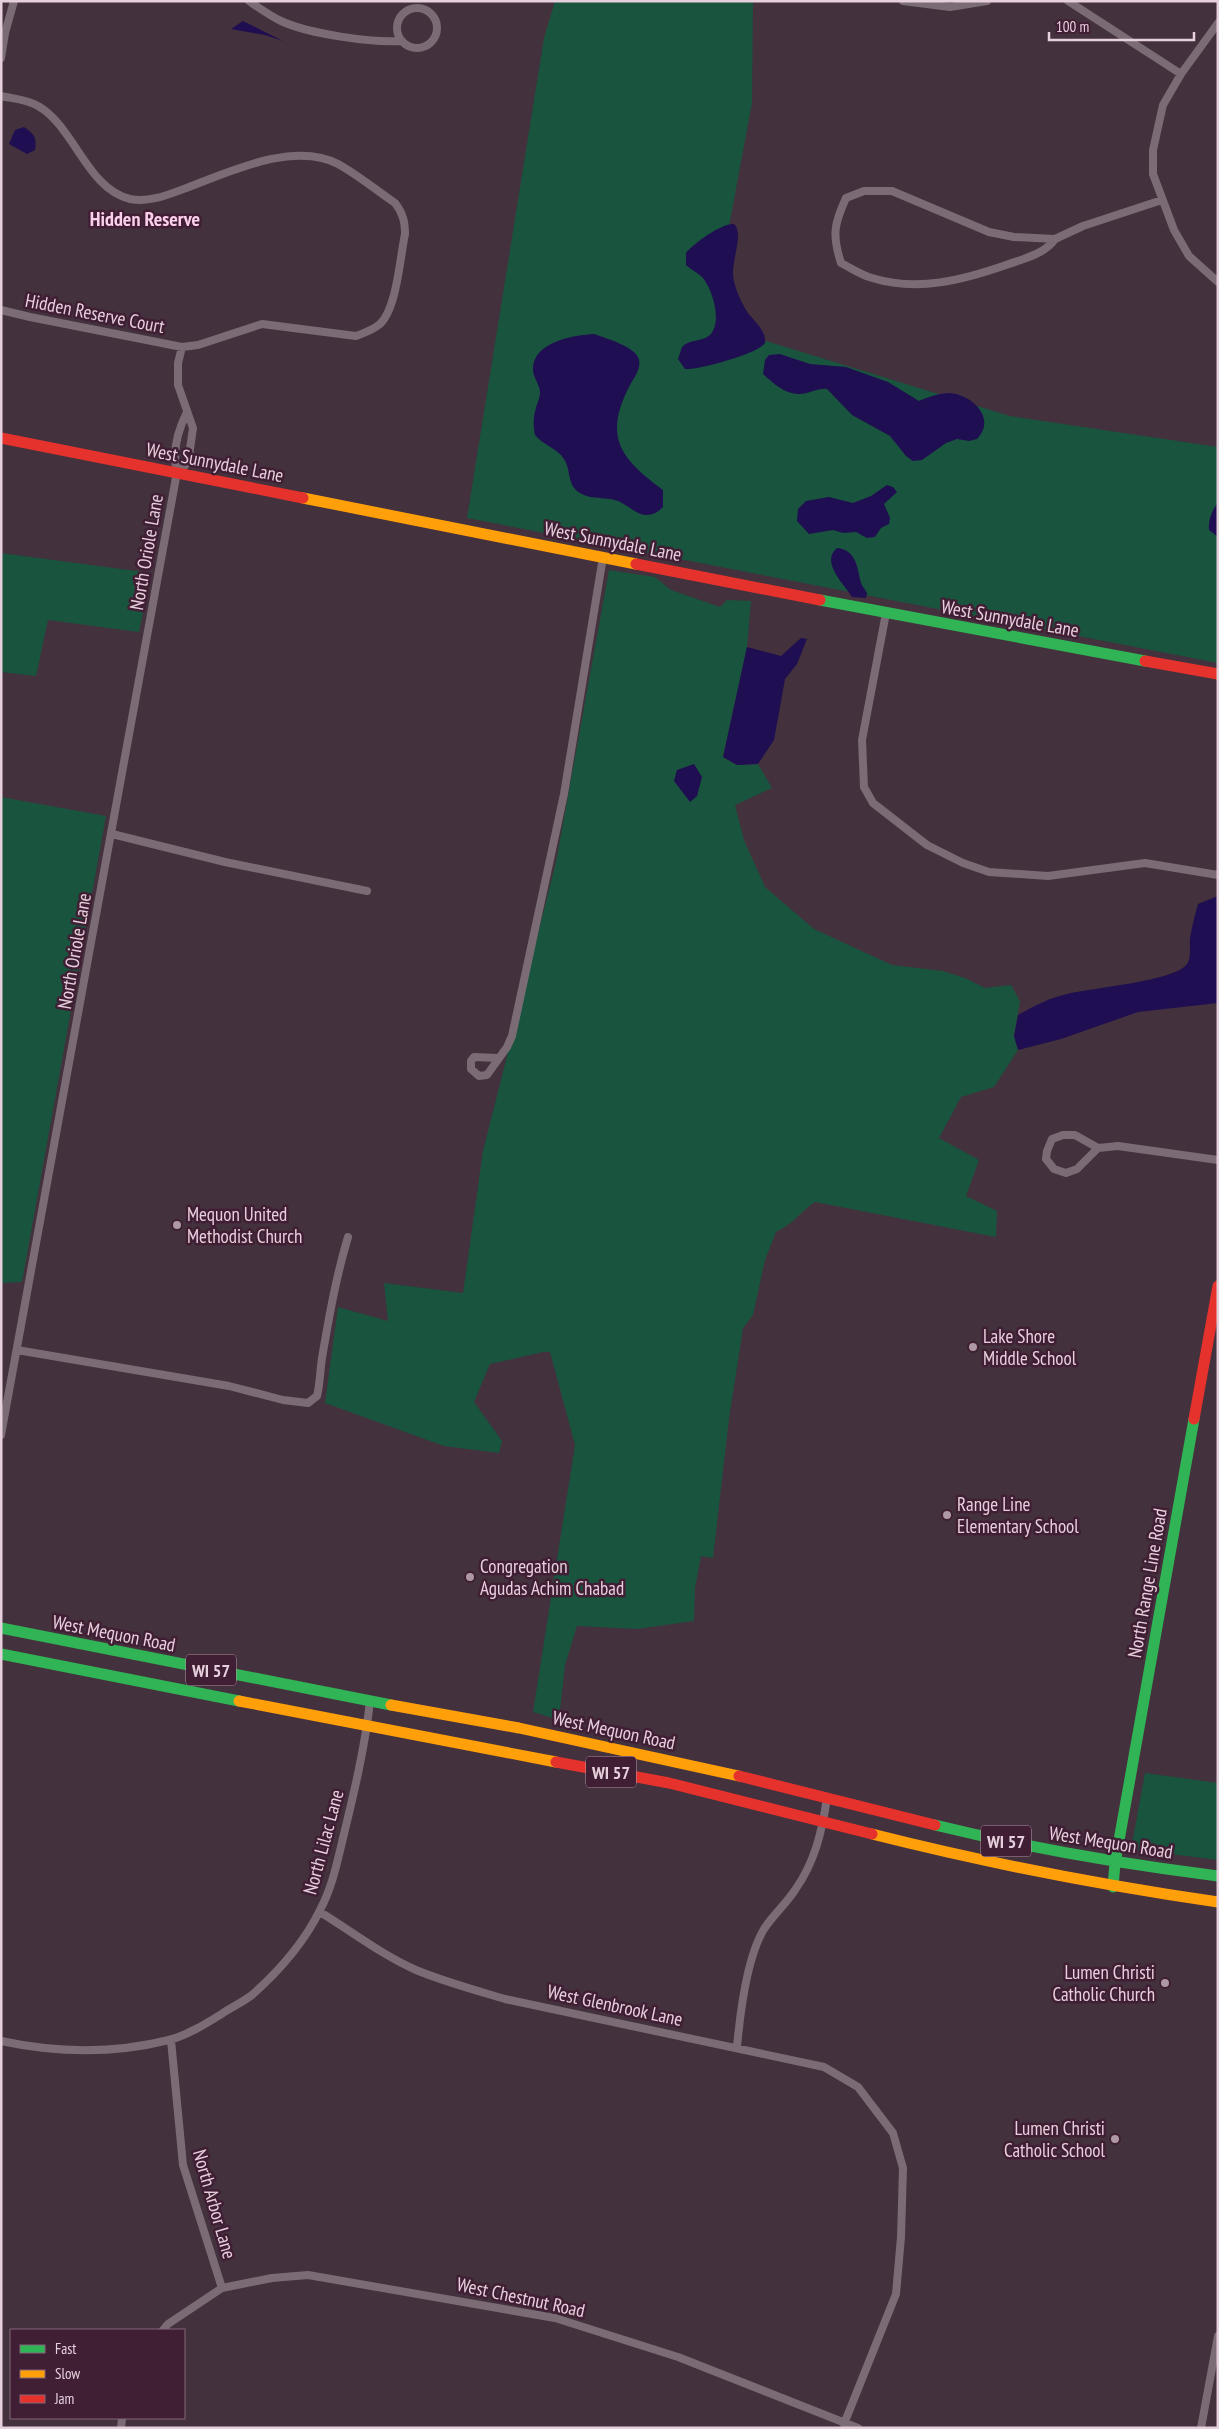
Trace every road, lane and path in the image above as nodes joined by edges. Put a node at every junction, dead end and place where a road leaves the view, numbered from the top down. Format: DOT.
graph roads {
  1 [pos="14,1"];
  2 [pos="249,1"];
  3 [pos="903,1"];
  4 [pos="987,1"];
  5 [pos="1068,1"];
  6 [pos="1218,23"];
  7 [pos="402,42"];
  8 [pos="1,58"];
  9 [pos="1181,74"];
  10 [pos="1,96"];
  11 [pos="1162,200"];
  12 [pos="1055,239"];
  13 [pos="1218,282"];
  14 [pos="1,310"];
  15 [pos="182,347"];
  16 [pos="187,412"];
  17 [pos="1,438"];
  18 [pos="177,472"];
  19 [pos="603,557"];
  20 [pos="886,613"];
  21 [pos="1218,674"];
  22 [pos="112,834"];
  23 [pos="1218,875"];
  24 [pos="367,891"];
  25 [pos="498,1058"];
  26 [pos="1098,1148"];
  27 [pos="1218,1160"];
  28 [pos="348,1237"];
  29 [pos="1218,1286"];
  30 [pos="17,1350"];
  31 [pos="1,1435"];
  32 [pos="1,1628"];
  33 [pos="1,1654"];
  34 [pos="370,1701"];
  35 [pos="367,1727"];
  36 [pos="827,1798"];
  37 [pos="824,1822"];
  38 [pos="1115,1863"];
  39 [pos="1218,1876"];
  40 [pos="1113,1887"];
  41 [pos="1218,1902"];
  42 [pos="320,1912"];
  43 [pos="171,2040"];
  44 [pos="1,2041"];
  45 [pos="737,2047"];
  46 [pos="222,2288"];
  47 [pos="164,2329"];
  48 [pos="1218,2336"];
  49 [pos="844,2424"];
  50 [pos="858,2428"];
  51 [pos="1201,2428"];
  1 -- 8 [label="street"];
  2 -- 7 [label="street"];
  3 -- 4 [label="street"];
  5 -- 9 [label="street"];
  6 -- 9 [label="street"];
  7 -- 7 [label="street"];
  9 -- 11 [label="street"];
  10 -- 15 [label="street"];
  11 -- 12 [label="street"];
  11 -- 13 [label="street"];
  12 -- 12 [label="street"];
  14 -- 15 [label="street, Hidden Reserve Court"];
  15 -- 16 [label="street, North Oriole Lane"];
  16 -- 18 [label="street, North Oriole Lane"];
  16 -- 18 [label="street, North Oriole Lane"];
  17 -- 18 [label="main road, West Sunnydale Lane"];
  18 -- 19 [label="main road, West Sunnydale Lane"];
  18 -- 22 [label="street, North Oriole Lane"];
  19 -- 20 [label="main road, West Sunnydale Lane"];
  19 -- 25 [label="street"];
  20 -- 21 [label="main road, West Sunnydale Lane"];
  20 -- 23 [label="street"];
  22 -- 24 [label="street"];
  22 -- 30 [label="street, North Oriole Lane"];
  26 -- 26 [label="street"];
  26 -- 27 [label="street"];
  28 -- 30 [label="street"];
  29 -- 38 [label="main road, North Range Line Road"];
  30 -- 31 [label="street, North Oriole Lane"];
  32 -- 34 [label="main road, West Mequon Road / WI 57"];
  33 -- 35 [label="main road, WI 57"];
  34 -- 35 [label="street, North Lilac Lane"];
  34 -- 36 [label="main road, West Mequon Road / WI 57"];
  35 -- 37 [label="main road, WI 57"];
  35 -- 42 [label="street, North Lilac Lane"];
  36 -- 37 [label="street"];
  36 -- 38 [label="main road, West Mequon Road / WI 57"];
  37 -- 40 [label="main road, WI 57"];
  37 -- 45 [label="street"];
  38 -- 39 [label="main road, West Mequon Road / WI 57"];
  38 -- 40 [label="main road, North Range Line Road"];
  40 -- 41 [label="main road, WI 57"];
  42 -- 43 [label="street, North Lilac Lane"];
  42 -- 45 [label="street, West Glenbrook Lane"];
  43 -- 44 [label="street, North Lilac Lane"];
  43 -- 46 [label="street, North Arbor Lane"];
  45 -- 49 [label="street, West Glenbrook Lane"];
  46 -- 47 [label="street"];
  46 -- 49 [label="street, West Chestnut Road"];
  48 -- 51 [label="street"];
  49 -- 50 [label="street, West Chestnut Road"];
}
